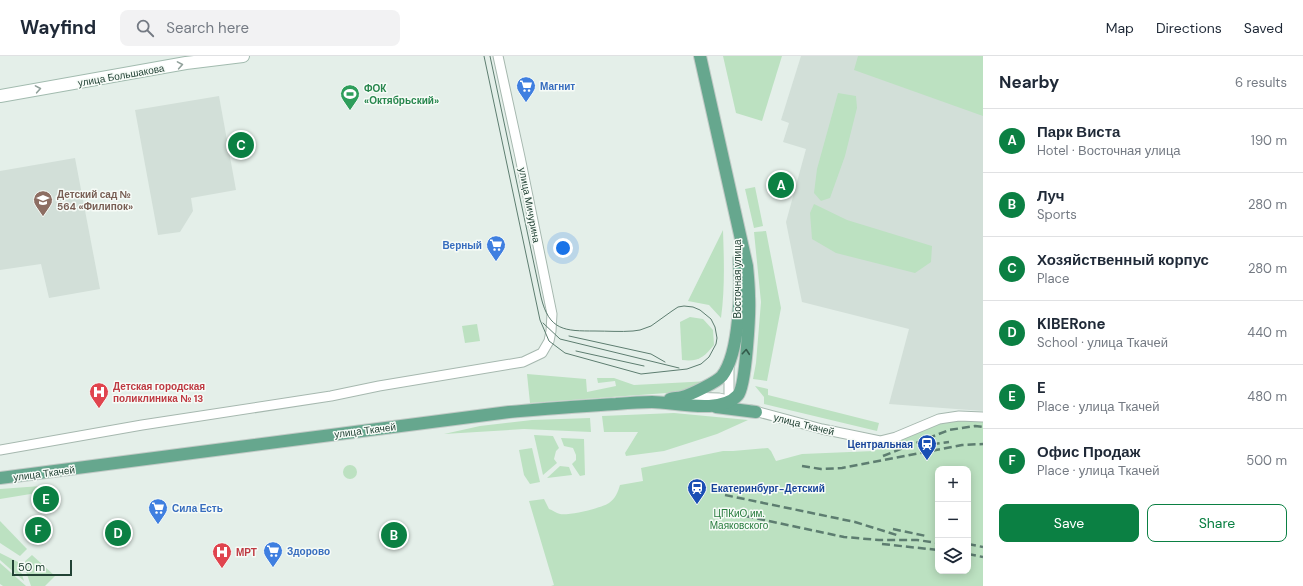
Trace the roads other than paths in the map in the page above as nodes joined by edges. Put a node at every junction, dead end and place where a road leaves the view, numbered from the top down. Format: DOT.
graph roads {
  1 [pos="243,56"];
  2 [pos="498,56"];
  3 [pos="700,56"];
  4 [pos="0,96"];
  5 [pos="736,224"];
  6 [pos="729,362"];
  7 [pos="743,381"];
  8 [pos="683,397"];
  9 [pos="731,400"];
  10 [pos="652,402"];
  11 [pos="711,406"];
  12 [pos="756,412"];
  13 [pos="983,417"];
  14 [pos="0,450"];
  15 [pos="0,478"];
  4 -- 1 [label="street, улица Большакова, one-way"];
  2 -- 14 [label="street, улица Мичурина"];
  3 -- 5 [label="main road, Восточная улица"];
  5 -- 6 [label="main road, Восточная улица"];
  7 -- 5 [label="main road, Восточная улица, one-way"];
  6 -- 8 [label="main road, Восточная улица"];
  6 -- 9 [label="street"];
  7 -- 9 [label="main road, Восточная улица"];
  7 -- 12 [label="main road"];
  8 -- 9 [label="street, улица Ткачей"];
  8 -- 10 [label="main road, Восточная улица"];
  9 -- 11 [label="main road, улица Ткачей"];
  9 -- 12 [label="street, улица Ткачей"];
  10 -- 11 [label="main road, улица Ткачей"];
  10 -- 15 [label="main road, улица Ткачей"];
  11 -- 12 [label="main road"];
  12 -- 13 [label="street, улица Ткачей"];
}
